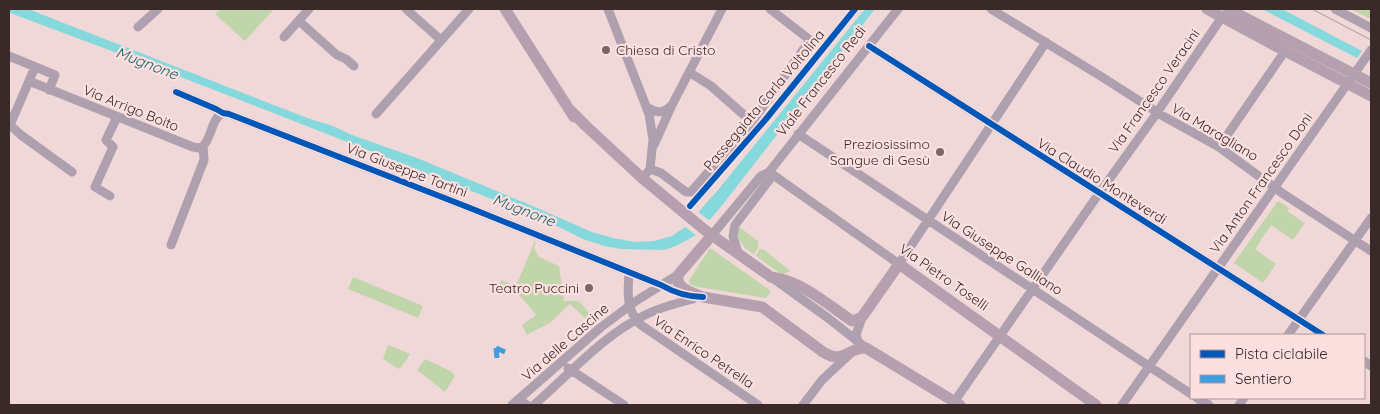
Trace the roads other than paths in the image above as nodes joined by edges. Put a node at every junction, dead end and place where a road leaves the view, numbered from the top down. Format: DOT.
graph roads {
  1 [pos="158,9"];
  2 [pos="309,9"];
  3 [pos="406,9"];
  4 [pos="469,9"];
  5 [pos="505,9"];
  6 [pos="608,9"];
  7 [pos="722,9"];
  8 [pos="770,9"];
  9 [pos="898,9"];
  10 [pos="991,9"];
  11 [pos="1207,9"];
  12 [pos="1335,9"];
  13 [pos="1225,13"];
  14 [pos="299,21"];
  15 [pos="138,27"];
  16 [pos="1371,28"];
  17 [pos="284,37"];
  18 [pos="441,40"];
  19 [pos="1046,42"];
  20 [pos="869,46"];
  21 [pos="1371,50"];
  22 [pos="1285,51"];
  23 [pos="9,56"];
  24 [pos="354,66"];
  25 [pos="35,67"];
  26 [pos="689,72"];
  27 [pos="1354,74"];
  28 [pos="29,81"];
  29 [pos="1371,83"];
  30 [pos="49,90"];
  31 [pos="176,92"];
  32 [pos="1371,96"];
  33 [pos="672,105"];
  34 [pos="647,107"];
  35 [pos="1157,112"];
  36 [pos="223,113"];
  37 [pos="376,114"];
  38 [pos="117,117"];
  39 [pos="752,122"];
  40 [pos="990,124"];
  41 [pos="798,134"];
  42 [pos="203,146"];
  43 [pos="1219,147"];
  44 [pos="652,150"];
  45 [pos="72,172"];
  46 [pos="646,174"];
  47 [pos="771,174"];
  48 [pos="1275,187"];
  49 [pos="1099,194"];
  50 [pos="110,196"];
  51 [pos="1371,218"];
  52 [pos="927,220"];
  53 [pos="709,233"];
  54 [pos="1356,240"];
  55 [pos="171,245"];
  56 [pos="1371,251"];
  57 [pos="738,254"];
  58 [pos="898,264"];
  59 [pos="1217,269"];
  60 [pos="629,273"];
  61 [pos="679,274"];
  62 [pos="771,277"];
  63 [pos="661,285"];
  64 [pos="1032,289"];
  65 [pos="703,297"];
  66 [pos="630,306"];
  67 [pos="828,318"];
  68 [pos="857,319"];
  69 [pos="636,320"];
  70 [pos="1299,320"];
  71 [pos="1289,334"];
  72 [pos="1321,334"];
  73 [pos="1000,336"];
  74 [pos="862,345"];
  75 [pos="852,352"];
  76 [pos="560,363"];
  77 [pos="1148,366"];
  78 [pos="572,370"];
  79 [pos="1190,393"];
  80 [pos="516,402"];
  81 [pos="955,404"];
  82 [pos="527,405"];
  83 [pos="534,405"];
  84 [pos="624,405"];
  85 [pos="758,405"];
  86 [pos="803,405"];
  87 [pos="1096,405"];
  88 [pos="1122,405"];
  1 -- 15 [label="street"];
  2 -- 14 [label="street"];
  3 -- 18 [label="street"];
  4 -- 18 [label="street"];
  5 -- 46 [label="main road"];
  6 -- 34 [label="street"];
  7 -- 26 [label="street"];
  8 -- 39 [label="street"];
  9 -- 20 [label="street, Viale Francesco Redi"];
  10 -- 19 [label="street, Via Maragliano"];
  11 -- 13 [label="main road"];
  12 -- 16 [label="street"];
  13 -- 22 [label="main road"];
  13 -- 27 [label="main road"];
  13 -- 35 [label="street, Via Francesco Veracini"];
  14 -- 17 [label="street"];
  14 -- 24 [label="street"];
  18 -- 37 [label="street"];
  19 -- 35 [label="street, Via Maragliano"];
  19 -- 40 [label="street"];
  20 -- 40 [label="street, Via Claudio Monteverdi"];
  20 -- 41 [label="street, Viale Francesco Redi"];
  21 -- 27 [label="street, Via Anton Francesco Doni"];
  22 -- 27 [label="main road"];
  22 -- 43 [label="street"];
  23 -- 25 [label="street"];
  25 -- 28 [label="street"];
  25 -- 30 [label="street"];
  26 -- 33 [label="street"];
  26 -- 39 [label="street"];
  27 -- 29 [label="main road"];
  27 -- 32 [label="main road"];
  27 -- 48 [label="street, Via Anton Francesco Doni"];
  28 -- 30 [label="street, Via Arrigo Boito"];
  28 -- 45 [label="street"];
  30 -- 38 [label="street, Via Arrigo Boito"];
  31 -- 36 [label="street, Via Giuseppe Tartini"];
  33 -- 34 [label="street"];
  33 -- 44 [label="street"];
  34 -- 44 [label="street"];
  35 -- 43 [label="street, Via Maragliano"];
  35 -- 49 [label="street, Via Francesco Veracini"];
  36 -- 42 [label="street"];
  36 -- 60 [label="street, Via Giuseppe Tartini"];
  38 -- 42 [label="street, Via Arrigo Boito"];
  38 -- 50 [label="street"];
  39 -- 46 [label="street"];
  40 -- 49 [label="street, Via Claudio Monteverdi"];
  40 -- 52 [label="street"];
  41 -- 47 [label="street, Viale Francesco Redi"];
  41 -- 52 [label="street, Via Giuseppe Galliano"];
  42 -- 55 [label="street"];
  43 -- 48 [label="street, Via Maragliano"];
  44 -- 46 [label="street"];
  46 -- 53 [label="main road"];
  47 -- 53 [label="street, Viale Francesco Redi"];
  47 -- 57 [label="street, Viale Francesco Redi"];
  47 -- 58 [label="street, Via Pietro Toselli"];
  48 -- 54 [label="street, Via Maragliano"];
  48 -- 59 [label="street, Via Anton Francesco Doni"];
  49 -- 59 [label="street, Via Claudio Monteverdi"];
  49 -- 64 [label="street, Via Francesco Veracini"];
  51 -- 54 [label="street"];
  52 -- 58 [label="street"];
  52 -- 64 [label="street, Via Giuseppe Galliano"];
  53 -- 57 [label="main road"];
  53 -- 61 [label="main road"];
  54 -- 56 [label="street, Via Maragliano"];
  54 -- 70 [label="street"];
  57 -- 62 [label="main road"];
  58 -- 68 [label="main road"];
  58 -- 73 [label="main road, Via Pietro Toselli"];
  59 -- 70 [label="street, Via Claudio Monteverdi"];
  59 -- 77 [label="street, Via Anton Francesco Doni"];
  60 -- 63 [label="street, Via Giuseppe Tartini"];
  60 -- 66 [label="street"];
  61 -- 63 [label="street, Via delle Cascine"];
  61 -- 65 [label="main road"];
  62 -- 67 [label="street"];
  62 -- 68 [label="main road"];
  63 -- 65 [label="street, Via Giuseppe Tartini"];
  63 -- 66 [label="street, Via delle Cascine"];
  64 -- 73 [label="street, Via Francesco Veracini"];
  64 -- 77 [label="street, Via Giuseppe Galliano"];
  65 -- 69 [label="street, Via delle Cascine"];
  65 -- 75 [label="main road"];
  66 -- 69 [label="street"];
  66 -- 76 [label="street, Via delle Cascine"];
  67 -- 68 [label="street"];
  67 -- 74 [label="street"];
  68 -- 74 [label="street"];
  69 -- 78 [label="street, Via delle Cascine"];
  69 -- 85 [label="street, Via Enrico Petrella"];
  70 -- 71 [label="street"];
  70 -- 72 [label="street, Via Claudio Monteverdi"];
  73 -- 81 [label="street, Via Francesco Veracini"];
  73 -- 87 [label="main road, Via Pietro Toselli"];
  74 -- 75 [label="main road"];
  74 -- 81 [label="main road"];
  75 -- 86 [label="street"];
  76 -- 78 [label="street"];
  76 -- 80 [label="street, Via delle Cascine"];
  77 -- 79 [label="street, Via Giuseppe Galliano"];
  77 -- 88 [label="street, Via Anton Francesco Doni"];
  78 -- 83 [label="street, Via delle Cascine"];
  78 -- 84 [label="street"];
  80 -- 82 [label="street, Via delle Cascine"];
}
